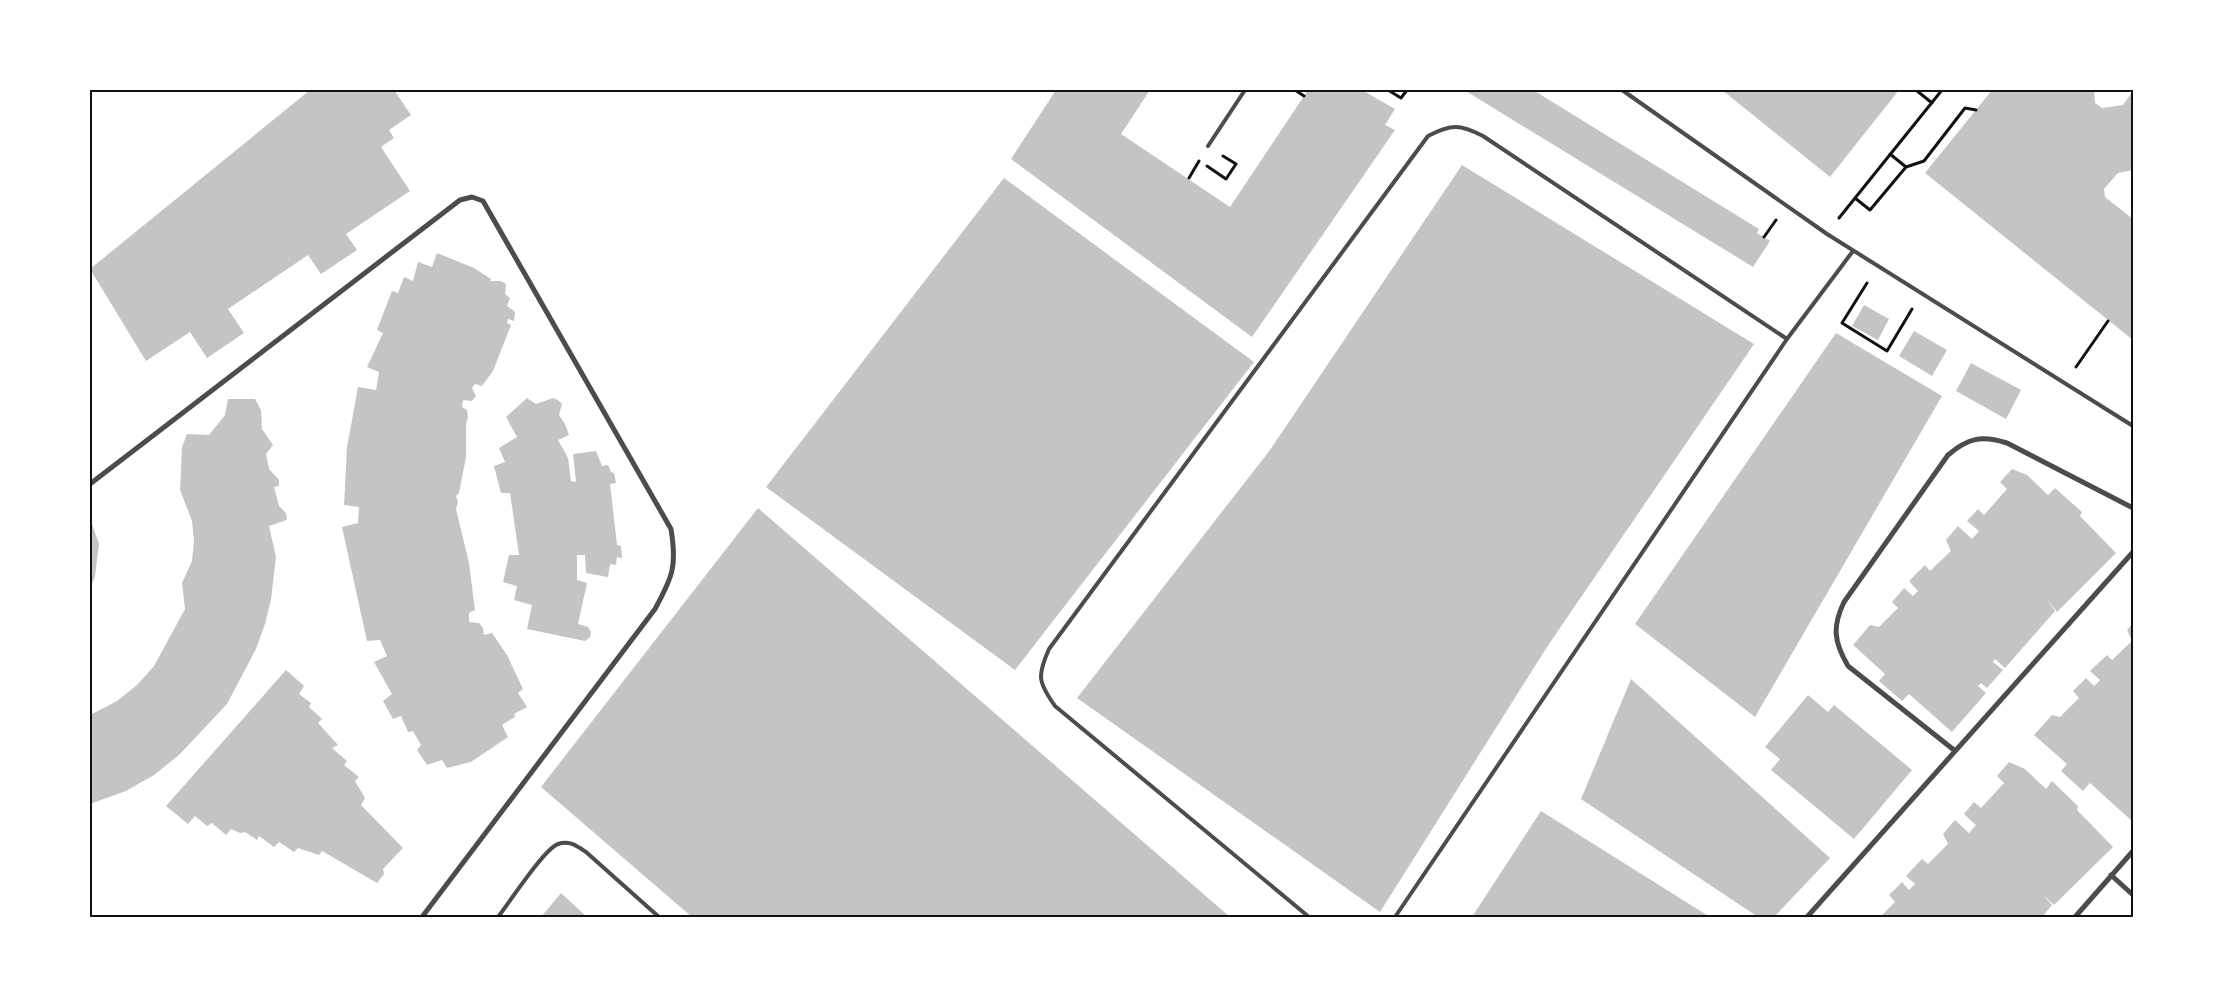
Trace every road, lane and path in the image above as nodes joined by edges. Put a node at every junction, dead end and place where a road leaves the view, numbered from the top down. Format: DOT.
graph roads {
  1 [pos="1245,90"];
  2 [pos="1296,90"];
  3 [pos="1388,90"];
  4 [pos="1406,90"];
  5 [pos="1622,90"];
  6 [pos="1916,90"];
  7 [pos="1942,90"];
  8 [pos="1303,96"];
  9 [pos="1932,103"];
  10 [pos="1976,110"];
  11 [pos="1208,146"];
  12 [pos="1890,154"];
  13 [pos="1202,156"];
  14 [pos="1199,161"];
  15 [pos="1906,167"];
  16 [pos="1234,168"];
  17 [pos="1189,178"];
  18 [pos="1855,198"];
  19 [pos="1827,234"];
  20 [pos="1853,251"];
  21 [pos="1877,267"];
  22 [pos="1922,294"];
  23 [pos="2108,321"];
  24 [pos="1787,339"];
  25 [pos="2086,352"];
  26 [pos="2133,426"];
  27 [pos="90,484"];
  28 [pos="2133,508"];
  29 [pos="2133,552"];
  30 [pos="1954,750"];
  31 [pos="2133,851"];
  32 [pos="2112,875"];
  33 [pos="2133,895"];
  34 [pos="422,917"];
  35 [pos="498,917"];
  36 [pos="659,917"];
  37 [pos="1309,917"];
  38 [pos="1395,917"];
  39 [pos="1807,917"];
  40 [pos="2075,917"];
  1 -- 11 [label="lane"];
  2 -- 8 [label="path"];
  3 -- 4 [label="path"];
  5 -- 19 [label="lane"];
  6 -- 9 [label="path"];
  7 -- 9 [label="path"];
  9 -- 12 [label="path"];
  10 -- 15 [label="path"];
  12 -- 15 [label="path"];
  12 -- 18 [label="path"];
  13 -- 14 [label="path"];
  14 -- 16 [label="path"];
  14 -- 17 [label="path"];
  15 -- 18 [label="path"];
  18 -- 19 [label="path"];
  19 -- 20 [label="lane"];
  20 -- 21 [label="lane"];
  20 -- 24 [label="lane"];
  21 -- 22 [label="lane"];
  21 -- 22 [label="path"];
  22 -- 26 [label="lane"];
  23 -- 25 [label="path"];
  24 -- 37 [label="lane"];
  24 -- 38 [label="lane"];
  27 -- 34 [label="street"];
  28 -- 30 [label="street"];
  29 -- 30 [label="street"];
  30 -- 39 [label="street"];
  31 -- 32 [label="street"];
  32 -- 33 [label="street"];
  32 -- 40 [label="street"];
  35 -- 36 [label="lane"];
}
